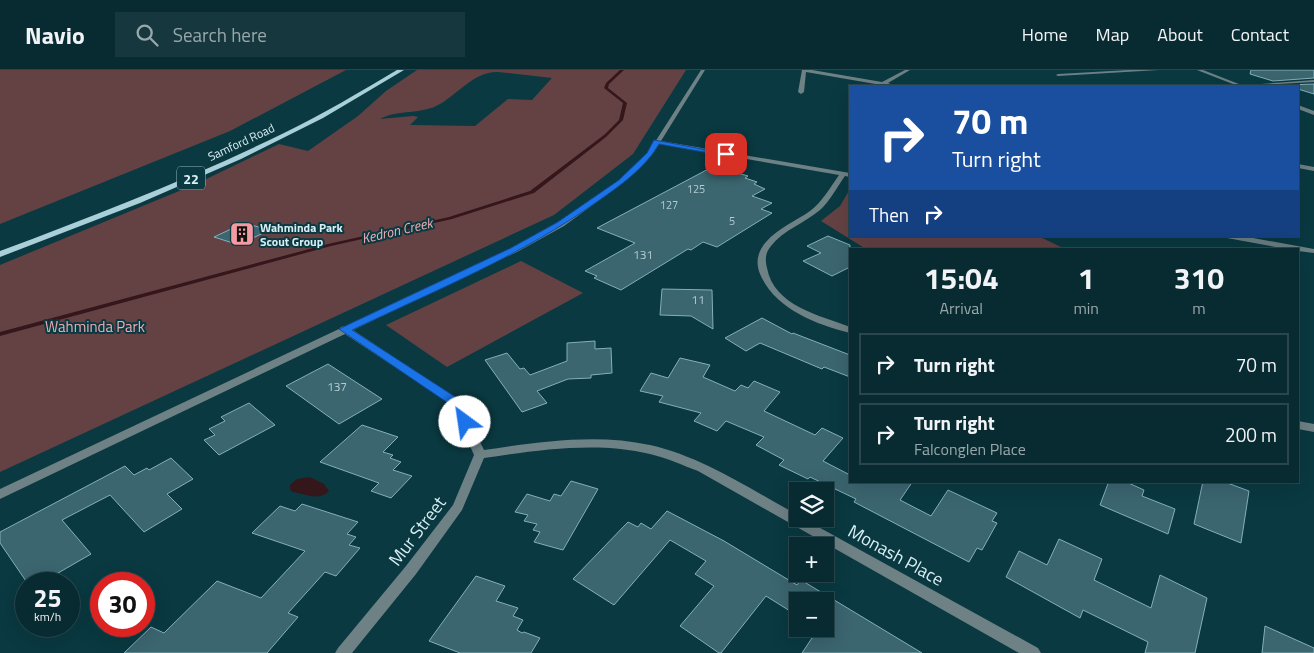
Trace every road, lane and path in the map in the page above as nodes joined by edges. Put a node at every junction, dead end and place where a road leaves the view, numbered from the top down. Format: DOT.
graph roads {
  1 [pos="401,70"];
  2 [pos="703,70"];
  3 [pos="804,70"];
  4 [pos="908,70"];
  5 [pos="1158,70"];
  6 [pos="1199,70"];
  7 [pos="1058,75"];
  8 [pos="1314,81"];
  9 [pos="883,84"];
  10 [pos="888,85"];
  11 [pos="1239,85"];
  12 [pos="1261,85"];
  13 [pos="801,92"];
  14 [pos="1299,107"];
  15 [pos="1314,113"];
  16 [pos="657,142"];
  17 [pos="1299,166"];
  18 [pos="1314,169"];
  19 [pos="846,174"];
  20 [pos="1232,237"];
  21 [pos="1296,248"];
  22 [pos="1299,248"];
  23 [pos="1314,251"];
  24 [pos="0,254"];
  25 [pos="344,329"];
  26 [pos="849,330"];
  27 [pos="1299,425"];
  28 [pos="1314,428"];
  29 [pos="480,455"];
  30 [pos="0,494"];
  31 [pos="343,653"];
  32 [pos="1032,653"];
  1 -- 24 [label="main road, Samford Road / 22"];
  2 -- 16 [label="street"];
  3 -- 9 [label="street"];
  3 -- 13 [label="street"];
  4 -- 9 [label="street"];
  5 -- 7 [label="street"];
  6 -- 11 [label="street"];
  8 -- 12 [label="street"];
  9 -- 10 [label="street"];
  14 -- 15 [label="street"];
  16 -- 19 [label="street"];
  16 -- 25 [label="street"];
  17 -- 18 [label="street"];
  19 -- 26 [label="street"];
  20 -- 21 [label="street"];
  22 -- 23 [label="street"];
  25 -- 29 [label="street"];
  25 -- 30 [label="street"];
  27 -- 28 [label="street"];
  29 -- 31 [label="street, Mur Street"];
  29 -- 32 [label="street, Monash Place"];
}
